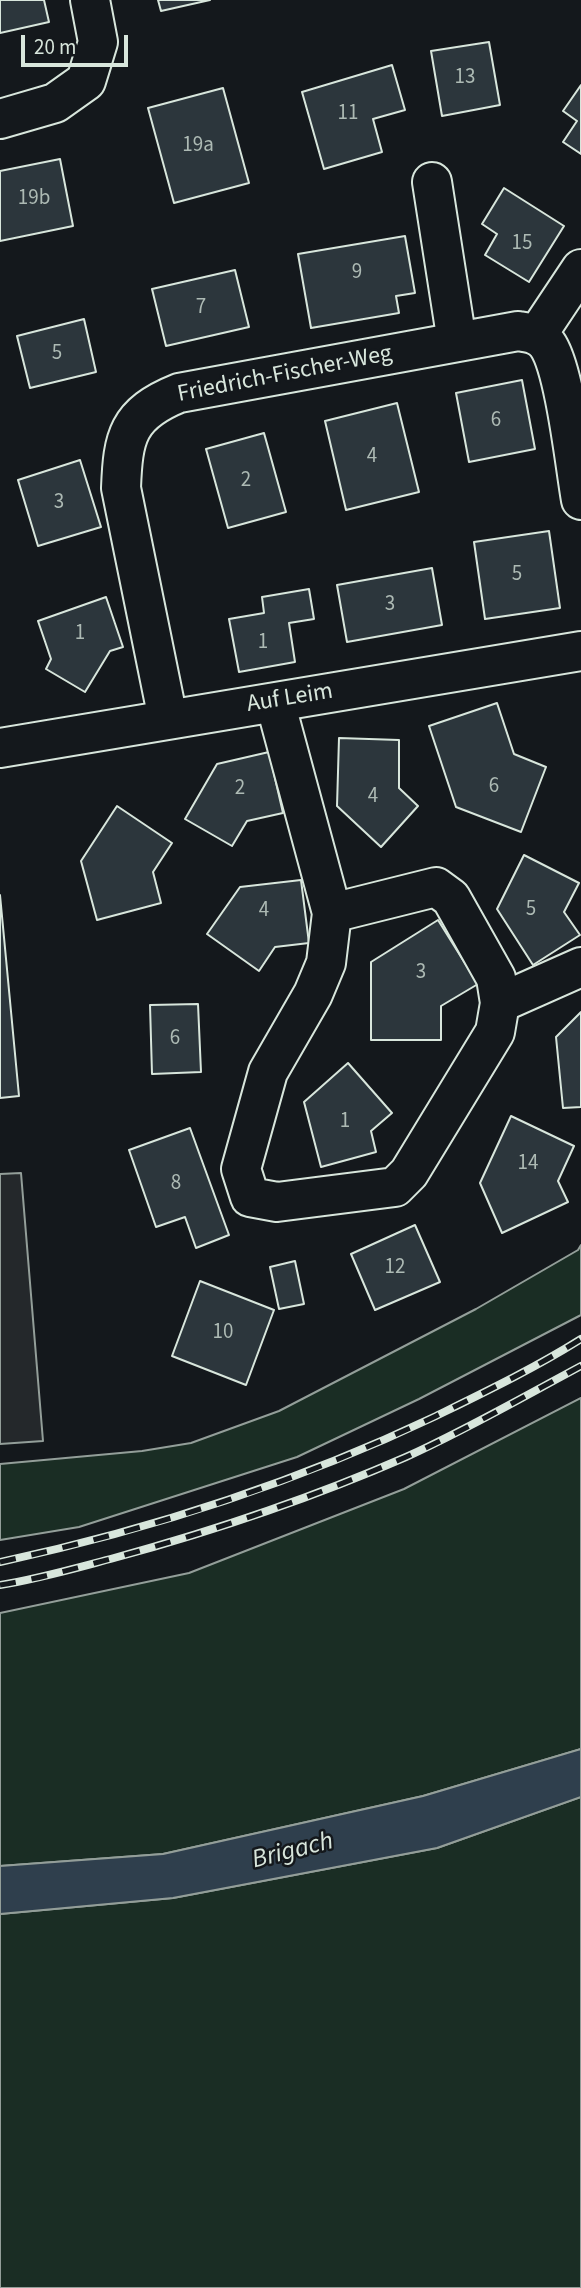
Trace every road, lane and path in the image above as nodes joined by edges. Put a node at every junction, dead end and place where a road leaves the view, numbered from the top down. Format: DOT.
graph roads {
  1 [pos="90,0"];
  2 [pos="0,119"];
  3 [pos="432,182"];
  4 [pos="581,269"];
  5 [pos="537,335"];
  6 [pos="457,342"];
  7 [pos="581,500"];
  8 [pos="581,651"];
  9 [pos="275,702"];
  10 [pos="168,719"];
  11 [pos="0,748"];
  12 [pos="332,913"];
  13 [pos="581,967"];
  14 [pos="500,1003"];
  1 -- 2 [label="street"];
  3 -- 6 [label="street"];
  4 -- 5 [label="street"];
  5 -- 6 [label="street, Friedrich-Fischer-Weg"];
  5 -- 7 [label="street"];
  6 -- 10 [label="street, Friedrich-Fischer-Weg"];
  8 -- 9 [label="street, Auf Leim"];
  9 -- 10 [label="street, Auf Leim"];
  9 -- 12 [label="street"];
  10 -- 11 [label="street, Auf Leim"];
  12 -- 14 [label="street"];
  12 -- 14 [label="street"];
  13 -- 14 [label="street"];
}
